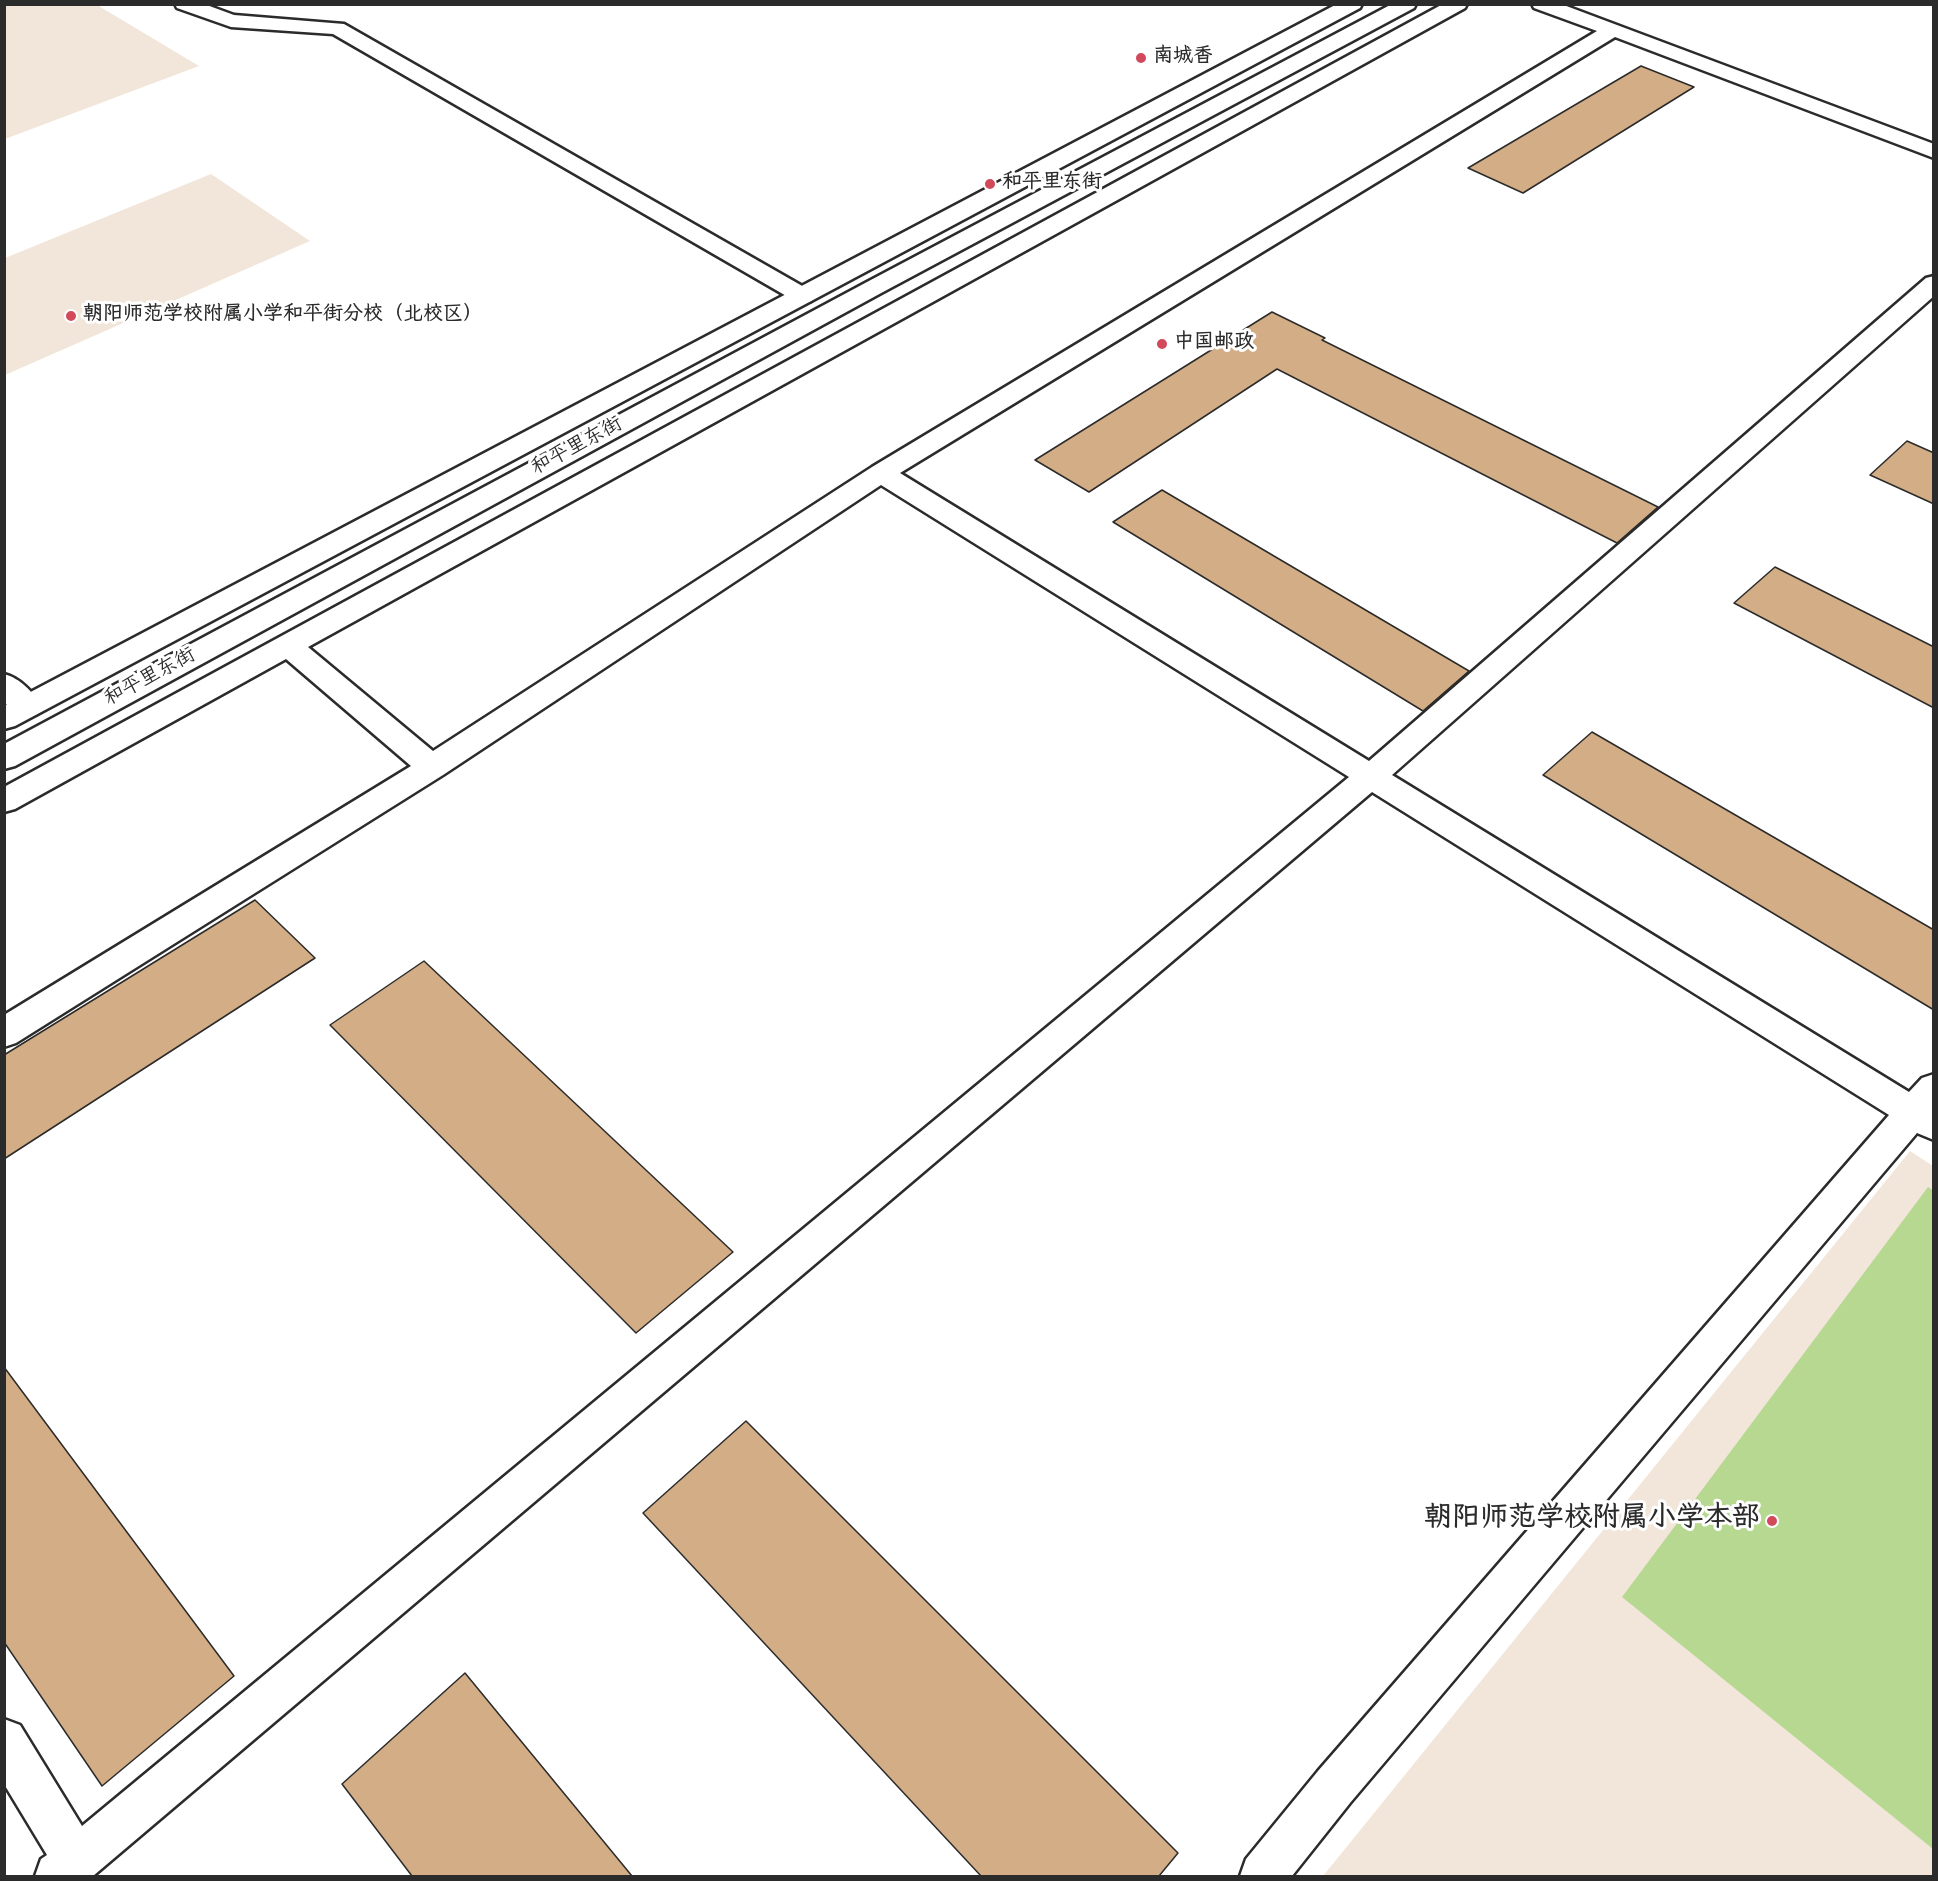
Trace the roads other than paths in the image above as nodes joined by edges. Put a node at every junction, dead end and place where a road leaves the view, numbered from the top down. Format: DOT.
graph roads {
  1 [pos="184,4"];
  2 [pos="1353,4"];
  3 [pos="1407,4"];
  4 [pos="1458,4"];
  5 [pos="1541,4"];
  6 [pos="1613,30"];
  7 [pos="1934,152"];
  8 [pos="1934,284"];
  9 [pos="803,296"];
  10 [pos="881,472"];
  11 [pos="288,646"];
  12 [pos="4,684"];
  13 [pos="16,713"];
  14 [pos="4,758"];
  15 [pos="432,766"];
  16 [pos="1371,776"];
  17 [pos="4,801"];
  18 [pos="4,1033"];
  19 [pos="1926,1108"];
  20 [pos="4,1741"];
  21 [pos="68,1868"];
  22 [pos="1263,1876"];
  1 -- 9 [label="street"];
  2 -- 9 [label="street, 和平里东街"];
  3 -- 14 [label="street, 和平里东街"];
  4 -- 11 [label="street"];
  5 -- 6 [label="street"];
  6 -- 7 [label="street"];
  6 -- 10 [label="street"];
  8 -- 16 [label="street"];
  9 -- 13 [label="street, 和平里东街"];
  10 -- 15 [label="street"];
  10 -- 16 [label="street"];
  11 -- 15 [label="street"];
  11 -- 17 [label="street"];
  12 -- 13 [label="street"];
  15 -- 18 [label="street"];
  16 -- 19 [label="street"];
  16 -- 21 [label="street"];
  19 -- 22 [label="street"];
  20 -- 21 [label="street"];
}
